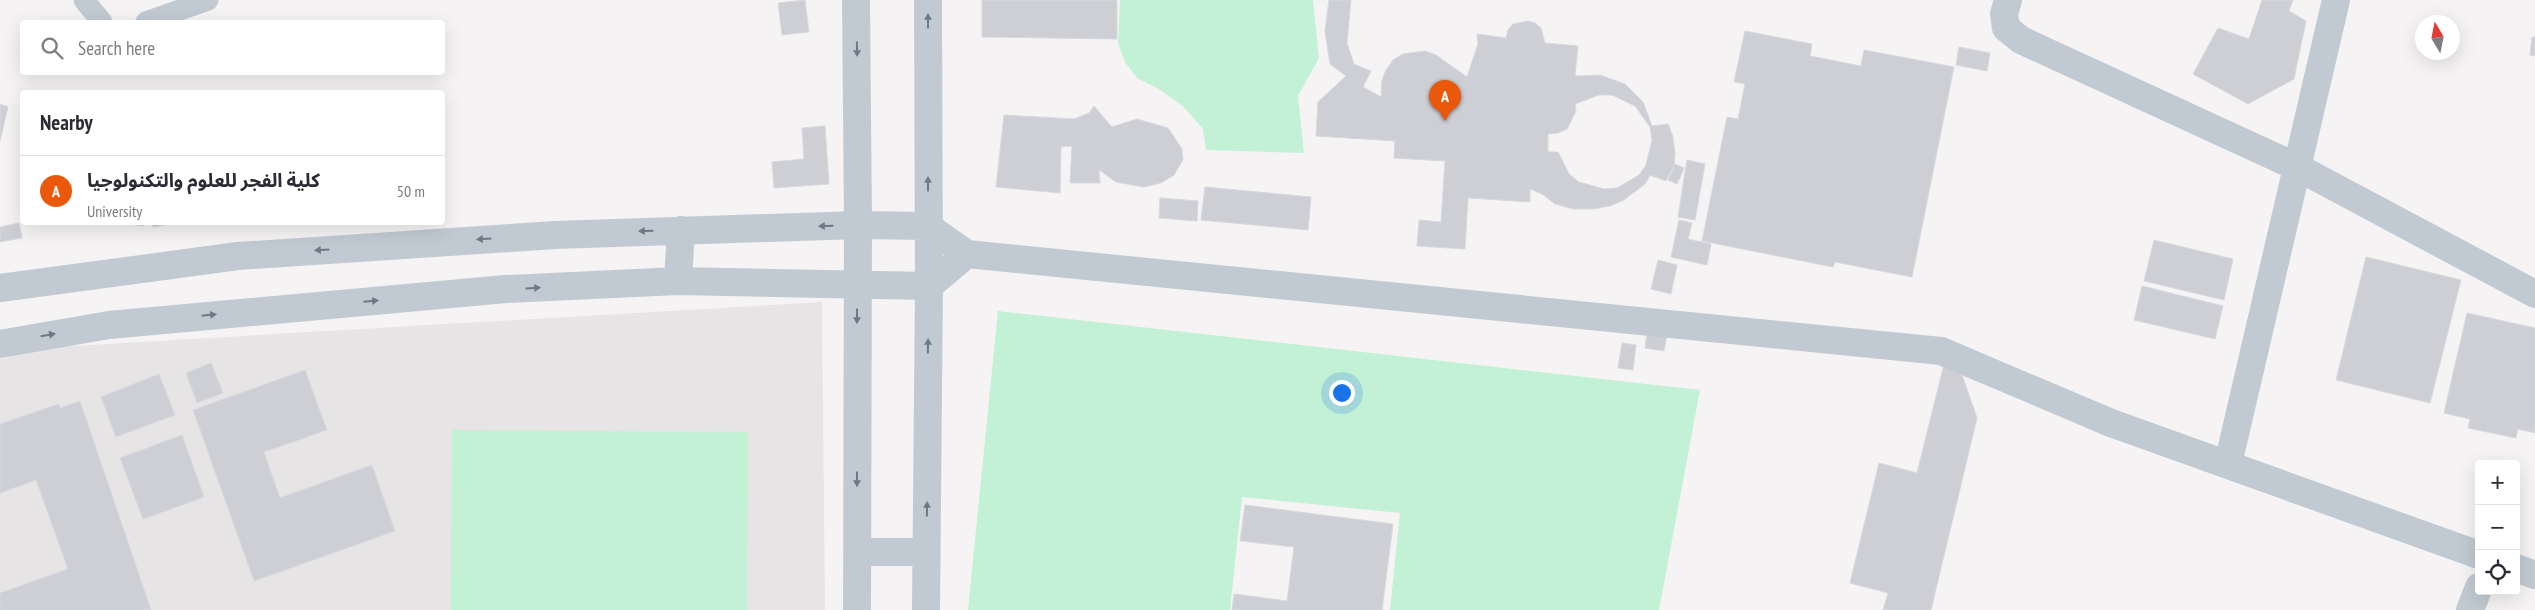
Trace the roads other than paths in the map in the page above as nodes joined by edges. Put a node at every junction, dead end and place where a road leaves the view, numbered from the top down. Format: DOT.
graph roads {
  1 [pos="84,0"];
  2 [pos="207,0"];
  3 [pos="856,0"];
  4 [pos="928,0"];
  5 [pos="2008,0"];
  6 [pos="2336,0"];
  7 [pos="100,20"];
  8 [pos="152,20"];
  9 [pos="2297,167"];
  10 [pos="858,225"];
  11 [pos="928,226"];
  12 [pos="681,230"];
  13 [pos="967,254"];
  14 [pos="678,281"];
  15 [pos="857,284"];
  16 [pos="929,286"];
  17 [pos="0,288"];
  18 [pos="2535,294"];
  19 [pos="0,344"];
  20 [pos="2228,464"];
  21 [pos="857,552"];
  22 [pos="926,552"];
  23 [pos="2475,554"];
  24 [pos="2520,569"];
  25 [pos="2535,575"];
  26 [pos="2476,595"];
  27 [pos="857,610"];
  28 [pos="926,610"];
  29 [pos="2470,610"];
  1 -- 7 [label="lane"];
  2 -- 8 [label="lane"];
  3 -- 10 [label="street, one-way"];
  11 -- 4 [label="street, one-way"];
  5 -- 9 [label="street"];
  6 -- 9 [label="street"];
  9 -- 18 [label="street"];
  9 -- 20 [label="street"];
  10 -- 11 [label="street"];
  10 -- 12 [label="street, one-way"];
  10 -- 15 [label="street"];
  11 -- 13 [label="street"];
  11 -- 16 [label="street"];
  12 -- 14 [label="street"];
  12 -- 17 [label="street, one-way"];
  13 -- 16 [label="street"];
  13 -- 20 [label="street"];
  14 -- 15 [label="street"];
  19 -- 14 [label="street, one-way"];
  15 -- 16 [label="street"];
  15 -- 21 [label="street, one-way"];
  22 -- 16 [label="street, one-way"];
  20 -- 23 [label="street"];
  21 -- 22 [label="street"];
  21 -- 27 [label="street"];
  22 -- 28 [label="street"];
  24 -- 25 [label="street"];
  26 -- 29 [label="street"];
}
